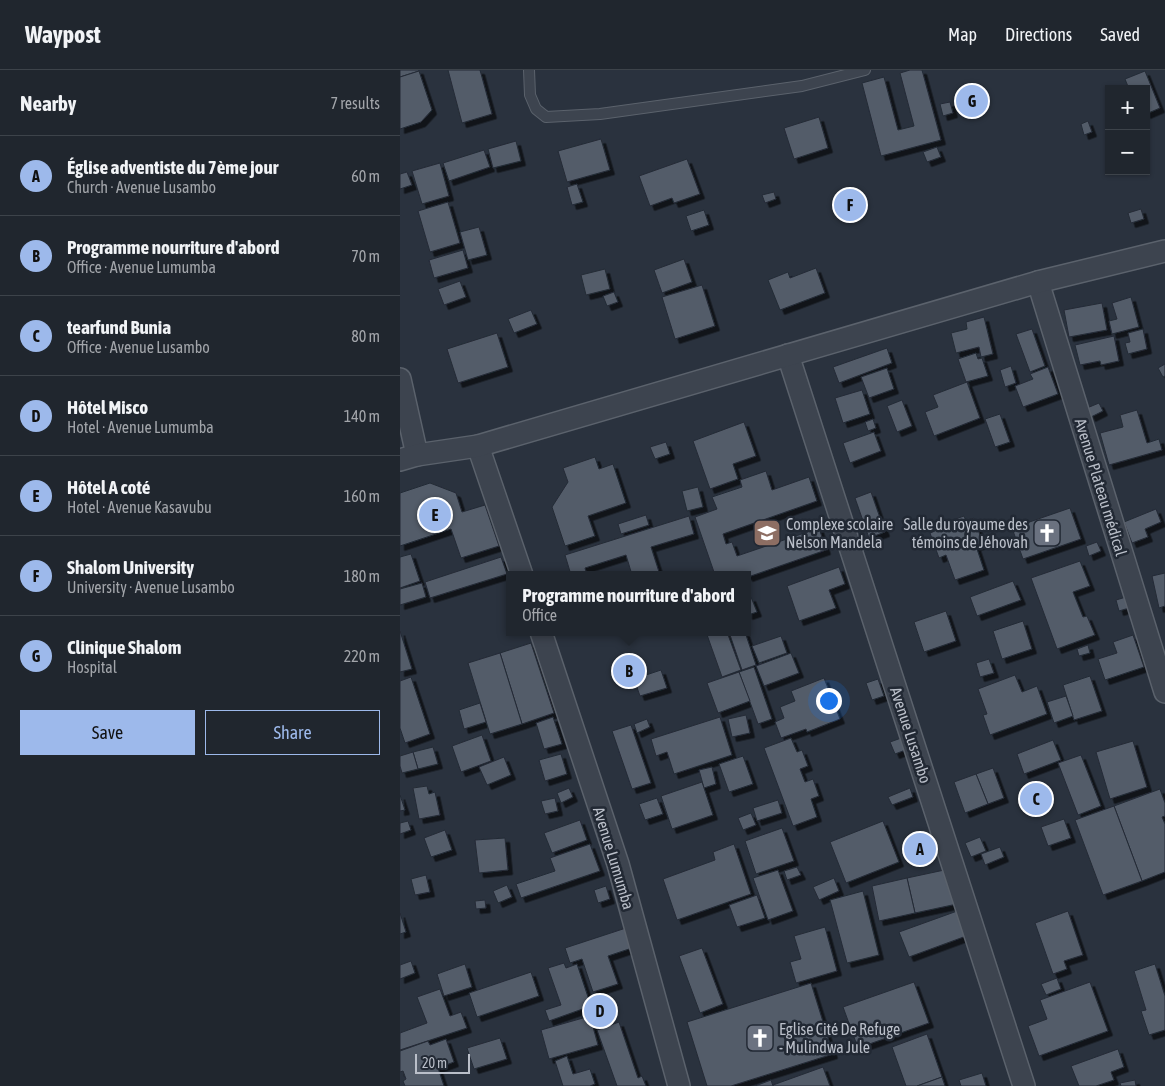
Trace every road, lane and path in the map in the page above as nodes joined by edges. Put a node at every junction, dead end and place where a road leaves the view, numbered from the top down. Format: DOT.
graph roads {
  1 [pos="529,70"];
  2 [pos="864,70"];
  3 [pos="1165,251"];
  4 [pos="1038,282"];
  5 [pos="788,356"];
  6 [pos="400,379"];
  7 [pos="478,446"];
  8 [pos="409,457"];
  9 [pos="521,571"];
  10 [pos="543,636"];
  11 [pos="1165,692"];
  12 [pos="679,1086"];
  13 [pos="1024,1086"];
  1 -- 2 [label="lane"];
  3 -- 4 [label="street"];
  4 -- 5 [label="street"];
  4 -- 11 [label="street, Avenue Plateau médical"];
  5 -- 7 [label="street"];
  5 -- 13 [label="street, Avenue Lusambo"];
  6 -- 8 [label="street"];
  7 -- 8 [label="street"];
  7 -- 9 [label="street"];
  10 -- 12 [label="street, Avenue Lumumba"];
}
